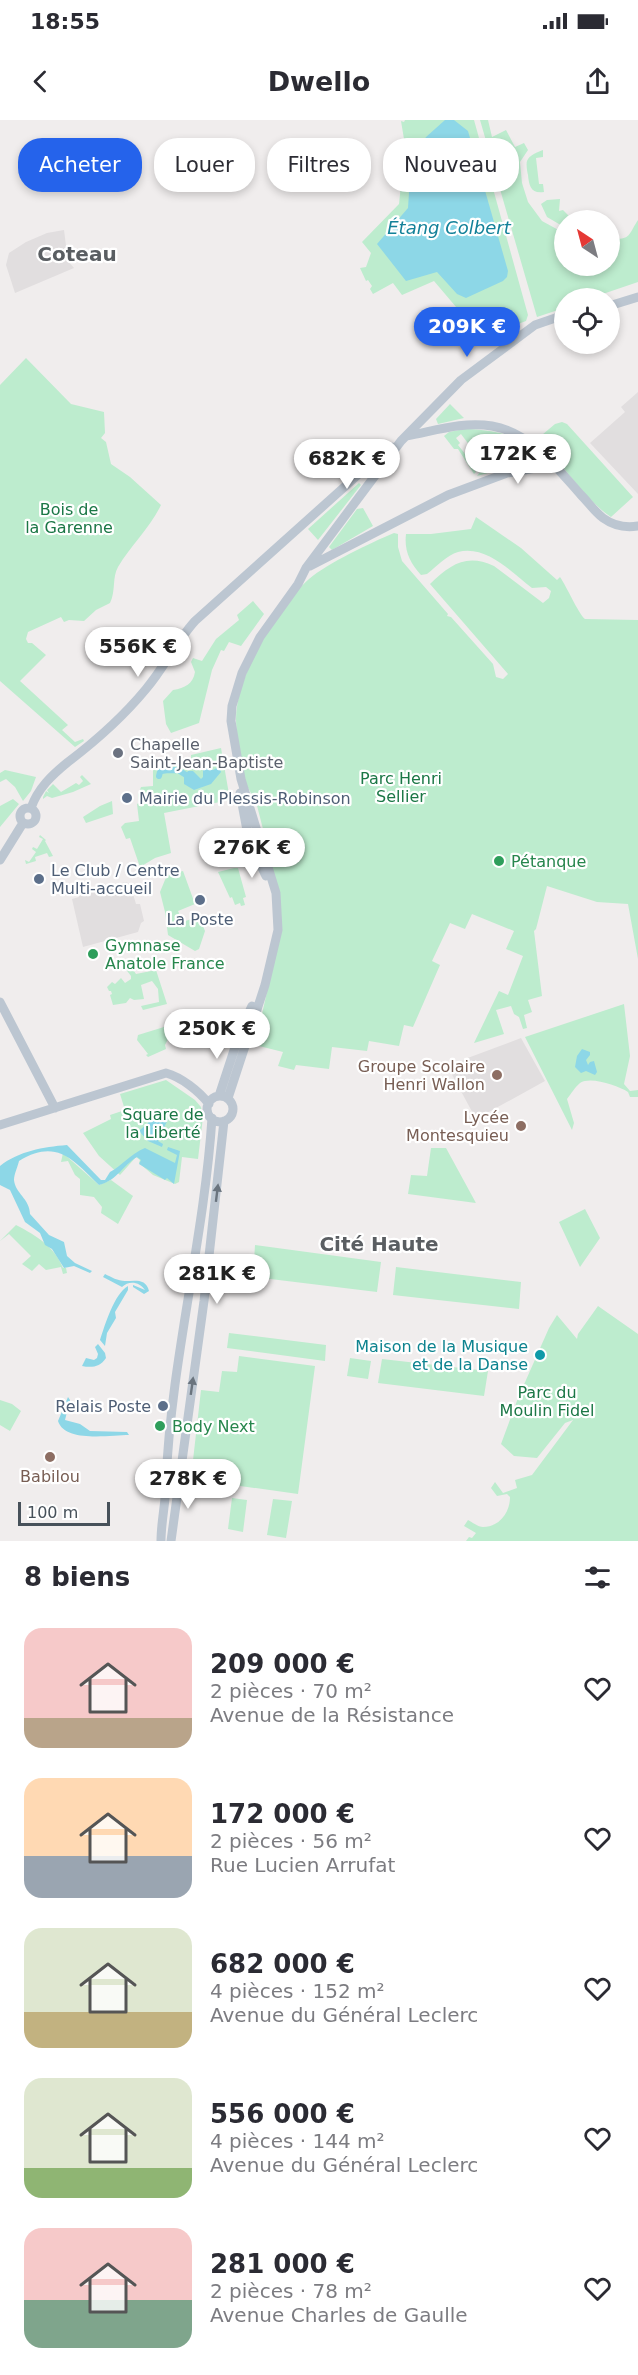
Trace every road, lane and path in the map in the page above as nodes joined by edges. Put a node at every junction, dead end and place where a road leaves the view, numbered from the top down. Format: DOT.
graph roads {
  1 [pos="638,291"];
  2 [pos="620,297"];
  3 [pos="638,297"];
  4 [pos="620,303"];
  5 [pos="554,318"];
  6 [pos="554,325"];
  7 [pos="449,392"];
  8 [pos="404,439"];
  9 [pos="553,465"];
  10 [pos="638,526"];
  11 [pos="306,568"];
  12 [pos="289,596"];
  13 [pos="278,604"];
  14 [pos="0,860"];
  15 [pos="0,1002"];
  16 [pos="224,1097"];
  17 [pos="209,1104"];
  18 [pos="55,1108"];
  19 [pos="212,1118"];
  20 [pos="224,1121"];
  21 [pos="0,1125"];
  22 [pos="166,1484"];
  23 [pos="178,1485"];
  24 [pos="161,1530"];
  25 [pos="172,1536"];
  26 [pos="161,1541"];
  1 -- 2 [label="main road"];
  3 -- 4 [label="main road"];
  5 -- 7 [label="main road"];
  6 -- 7 [label="main road"];
  7 -- 8 [label="main road"];
  8 -- 9 [label="main road"];
  8 -- 11 [label="main road"];
  8 -- 14 [label="main road"];
  9 -- 10 [label="main road"];
  9 -- 11 [label="main road"];
  11 -- 12 [label="main road"];
  12 -- 13 [label="main road"];
  12 -- 16 [label="main road"];
  15 -- 18 [label="main road"];
  16 -- 17 [label="main road"];
  16 -- 20 [label="main road"];
  17 -- 18 [label="main road"];
  17 -- 19 [label="main road"];
  18 -- 21 [label="main road"];
  19 -- 20 [label="main road"];
  19 -- 22 [label="main road"];
  23 -- 20 [label="main road, one-way"];
  22 -- 23 [label="main road"];
  22 -- 24 [label="main road"];
  23 -- 25 [label="main road"];
  24 -- 25 [label="main road"];
  24 -- 26 [label="main road"];
}
